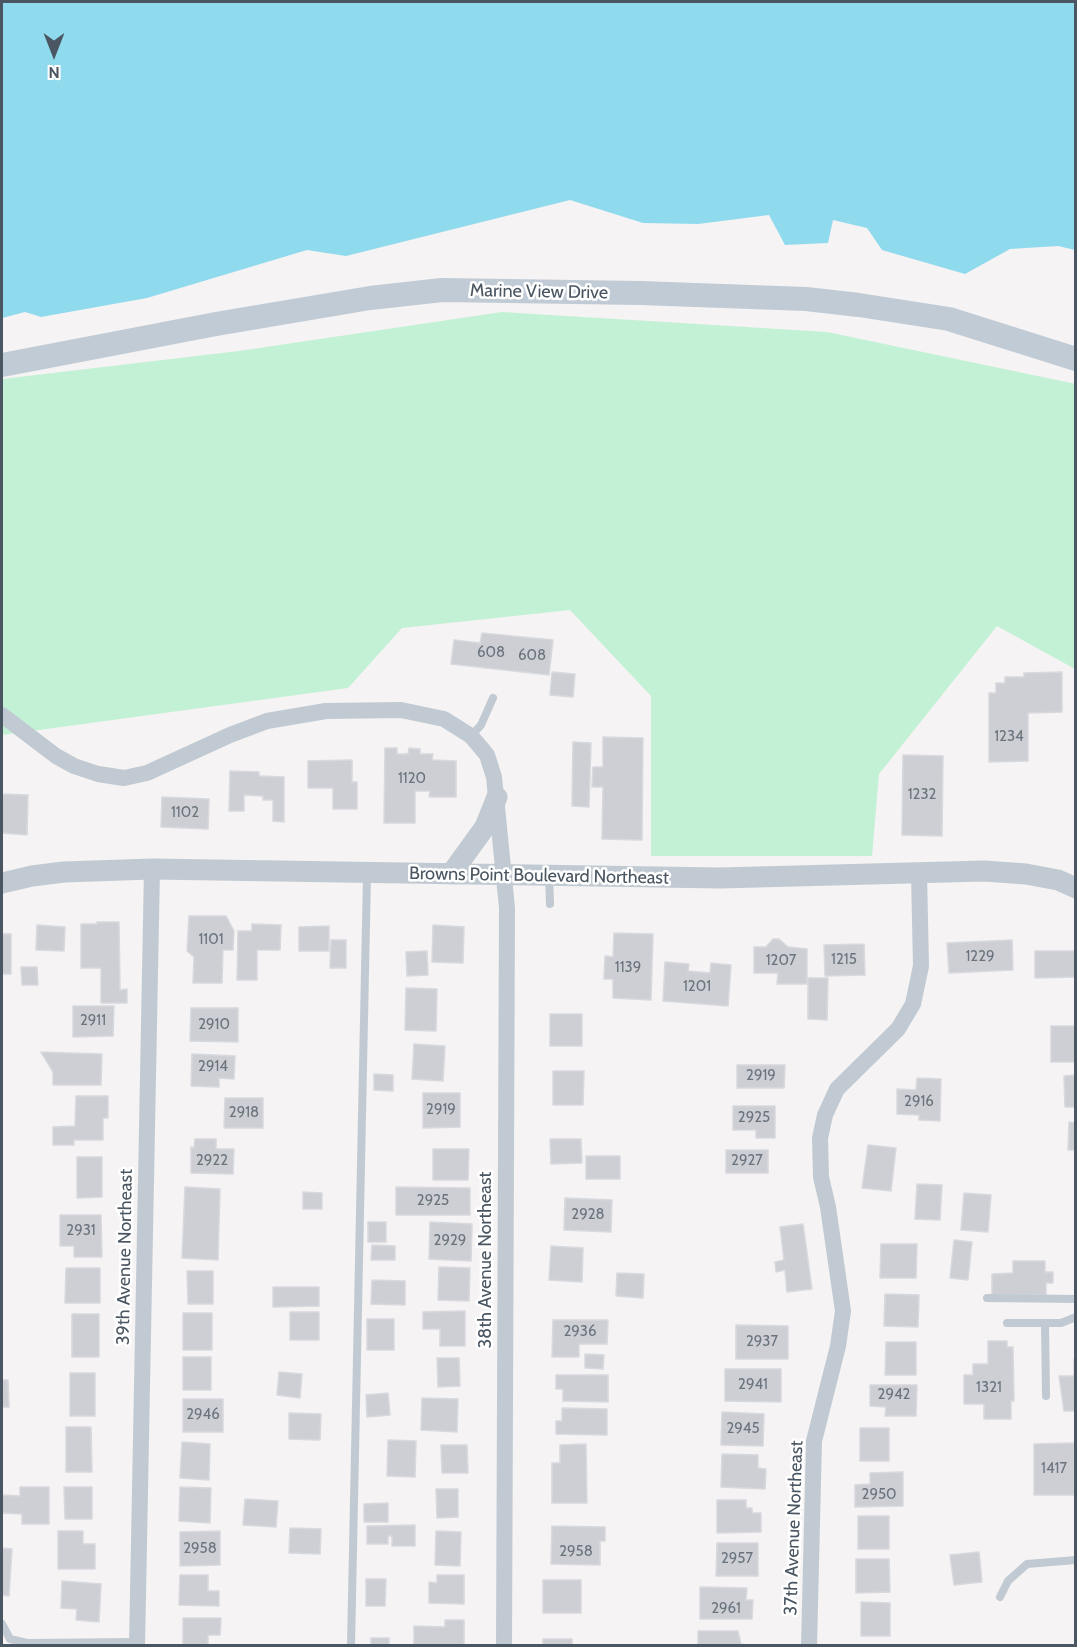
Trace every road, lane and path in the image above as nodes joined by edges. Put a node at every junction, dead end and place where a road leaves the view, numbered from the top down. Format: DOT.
graph roads {
  1 [pos="1076,358"];
  2 [pos="2,365"];
  3 [pos="493,698"];
  4 [pos="2,715"];
  5 [pos="471,736"];
  6 [pos="497,797"];
  7 [pos="152,869"];
  8 [pos="451,874"];
  9 [pos="504,874"];
  10 [pos="920,874"];
  11 [pos="367,875"];
  12 [pos="549,875"];
  13 [pos="2,884"];
  14 [pos="1076,888"];
  15 [pos="550,904"];
  16 [pos="987,1298"];
  17 [pos="1076,1299"];
  18 [pos="1076,1317"];
  19 [pos="1007,1323"];
  20 [pos="1045,1323"];
  21 [pos="1046,1396"];
  22 [pos="1076,1560"];
  23 [pos="1000,1597"];
  24 [pos="2,1624"];
  25 [pos="137,1644"];
  26 [pos="351,1646"];
  27 [pos="504,1646"];
  28 [pos="809,1646"];
  1 -- 2 [label="main road, Marine View Drive"];
  3 -- 5 [label="lane"];
  4 -- 5 [label="street"];
  5 -- 6 [label="street, 38th Avenue Northeast"];
  6 -- 8 [label="street"];
  6 -- 9 [label="street, 38th Avenue Northeast"];
  7 -- 11 [label="street, Browns Point Boulevard Northeast"];
  7 -- 13 [label="street, Browns Point Boulevard Northeast"];
  7 -- 25 [label="street, 39th Avenue Northeast"];
  8 -- 9 [label="street, Browns Point Boulevard Northeast"];
  8 -- 11 [label="street, Browns Point Boulevard Northeast"];
  9 -- 12 [label="street, Browns Point Boulevard Northeast"];
  9 -- 27 [label="street, 38th Avenue Northeast"];
  10 -- 12 [label="street, Browns Point Boulevard Northeast"];
  10 -- 14 [label="street, Browns Point Boulevard Northeast"];
  10 -- 28 [label="street, 37th Avenue Northeast"];
  11 -- 26 [label="lane"];
  12 -- 15 [label="lane"];
  16 -- 17 [label="lane"];
  18 -- 20 [label="lane"];
  19 -- 20 [label="lane"];
  20 -- 21 [label="lane"];
  22 -- 23 [label="lane"];
  24 -- 25 [label="lane"];
}
